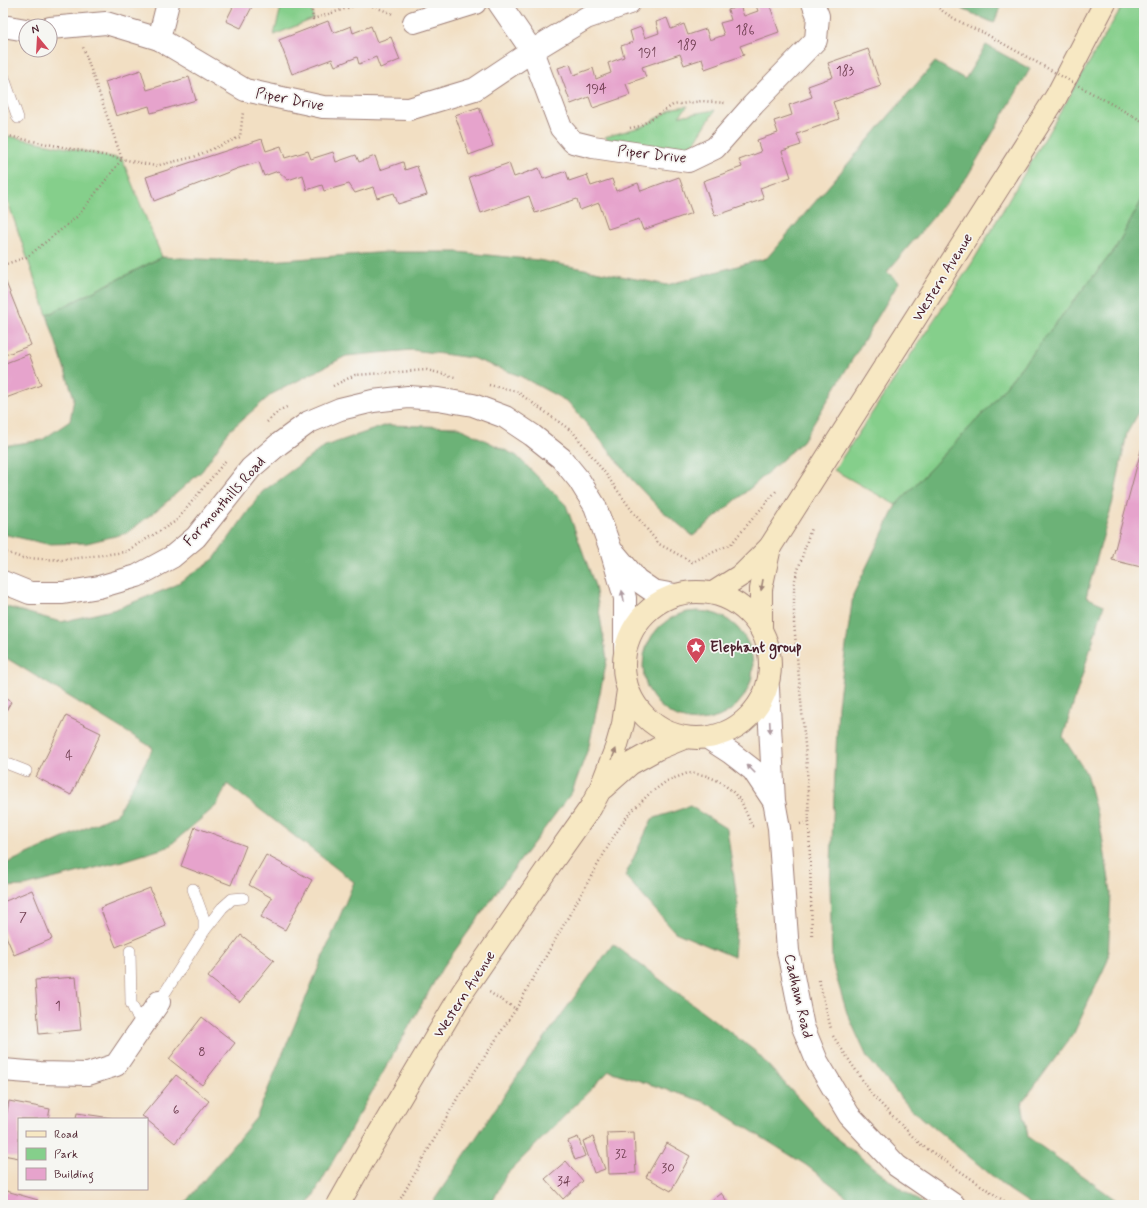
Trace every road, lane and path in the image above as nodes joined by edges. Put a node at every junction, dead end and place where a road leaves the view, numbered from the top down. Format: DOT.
graph roads {
  1 [pos="168,3"];
  2 [pos="311,3"];
  3 [pos="364,3"];
  4 [pos="475,3"];
  5 [pos="499,3"];
  6 [pos="629,3"];
  7 [pos="813,3"];
  8 [pos="933,3"];
  9 [pos="1105,3"];
  10 [pos="414,22"];
  11 [pos="3,26"];
  12 [pos="76,26"];
  13 [pos="58,27"];
  14 [pos="18,29"];
  15 [pos="159,39"];
  16 [pos="532,51"];
  17 [pos="3,75"];
  18 [pos="245,90"];
  19 [pos="753,105"];
  20 [pos="18,118"];
  21 [pos="1144,122"];
  22 [pos="627,129"];
  23 [pos="3,135"];
  24 [pos="122,158"];
  25 [pos="3,265"];
  26 [pos="456,377"];
  27 [pos="486,384"];
  28 [pos="328,388"];
  29 [pos="294,404"];
  30 [pos="263,426"];
  31 [pos="228,458"];
  32 [pos="782,484"];
  33 [pos="811,528"];
  34 [pos="770,547"];
  35 [pos="611,550"];
  36 [pos="3,551"];
  37 [pos="3,582"];
  38 [pos="713,593"];
  39 [pos="675,595"];
  40 [pos="762,629"];
  41 [pos="625,648"];
  42 [pos="768,688"];
  43 [pos="628,690"];
  44 [pos="684,738"];
  45 [pos="708,738"];
  46 [pos="3,762"];
  47 [pos="26,771"];
  48 [pos="600,790"];
  49 [pos="774,801"];
  50 [pos="809,822"];
  51 [pos="779,828"];
  52 [pos="193,888"];
  53 [pos="243,898"];
  54 [pos="204,930"];
  55 [pos="812,943"];
  56 [pos="130,951"];
  57 [pos="818,973"];
  58 [pos="470,981"];
  59 [pos="159,1002"];
  60 [pos="516,1009"];
  61 [pos="144,1023"];
  62 [pos="3,1070"];
  63 [pos="338,1205"];
  64 [pos="397,1205"];
  65 [pos="954,1205"];
  66 [pos="1010,1205"];
  1 -- 15 [label="street"];
  2 -- 3 [label="path"];
  3 -- 10 [label="path"];
  4 -- 10 [label="street"];
  5 -- 16 [label="street, Piper Drive"];
  6 -- 16 [label="street, Piper Drive"];
  7 -- 19 [label="street, Piper Drive"];
  8 -- 21 [label="path, bridge"];
  9 -- 34 [label="main road, Western Avenue"];
  11 -- 14 [label="street"];
  12 -- 13 [label="street, Piper Drive"];
  12 -- 15 [label="street, Piper Drive"];
  12 -- 24 [label="path"];
  15 -- 18 [label="street, Piper Drive"];
  16 -- 18 [label="street, Piper Drive"];
  16 -- 19 [label="street, Piper Drive"];
  17 -- 20 [label="lane"];
  18 -- 24 [label="path"];
  19 -- 22 [label="path"];
  23 -- 24 [label="path"];
  24 -- 25 [label="path"];
  26 -- 28 [label="path"];
  27 -- 32 [label="path"];
  29 -- 30 [label="path"];
  31 -- 36 [label="path"];
  33 -- 50 [label="path"];
  34 -- 38 [label="main road, Western Avenue"];
  34 -- 40 [label="main road, Western Avenue, one-way"];
  35 -- 37 [label="street, Formonthills Road"];
  35 -- 39 [label="street, Formonthills Road"];
  41 -- 35 [label="street, Formonthills Road, one-way"];
  38 -- 39 [label="main road"];
  38 -- 40 [label="main road"];
  39 -- 41 [label="main road"];
  40 -- 42 [label="main road"];
  41 -- 43 [label="main road"];
  42 -- 45 [label="main road"];
  42 -- 49 [label="street, Cadham Road, one-way"];
  43 -- 44 [label="main road"];
  48 -- 43 [label="main road, Western Avenue, one-way"];
  44 -- 45 [label="main road"];
  44 -- 48 [label="main road"];
  49 -- 45 [label="street, Cadham Road, one-way"];
  46 -- 47 [label="lane"];
  48 -- 58 [label="main road, Western Avenue"];
  49 -- 51 [label="street, Cadham Road"];
  50 -- 51 [label="path"];
  50 -- 55 [label="path"];
  51 -- 60 [label="path"];
  51 -- 65 [label="street, Cadham Road"];
  52 -- 54 [label="lane"];
  53 -- 54 [label="lane"];
  54 -- 59 [label="lane"];
  56 -- 61 [label="lane"];
  57 -- 66 [label="path"];
  58 -- 60 [label="path"];
  58 -- 63 [label="main road, Western Avenue"];
  59 -- 61 [label="street"];
  60 -- 64 [label="path"];
  61 -- 62 [label="street"];
}
